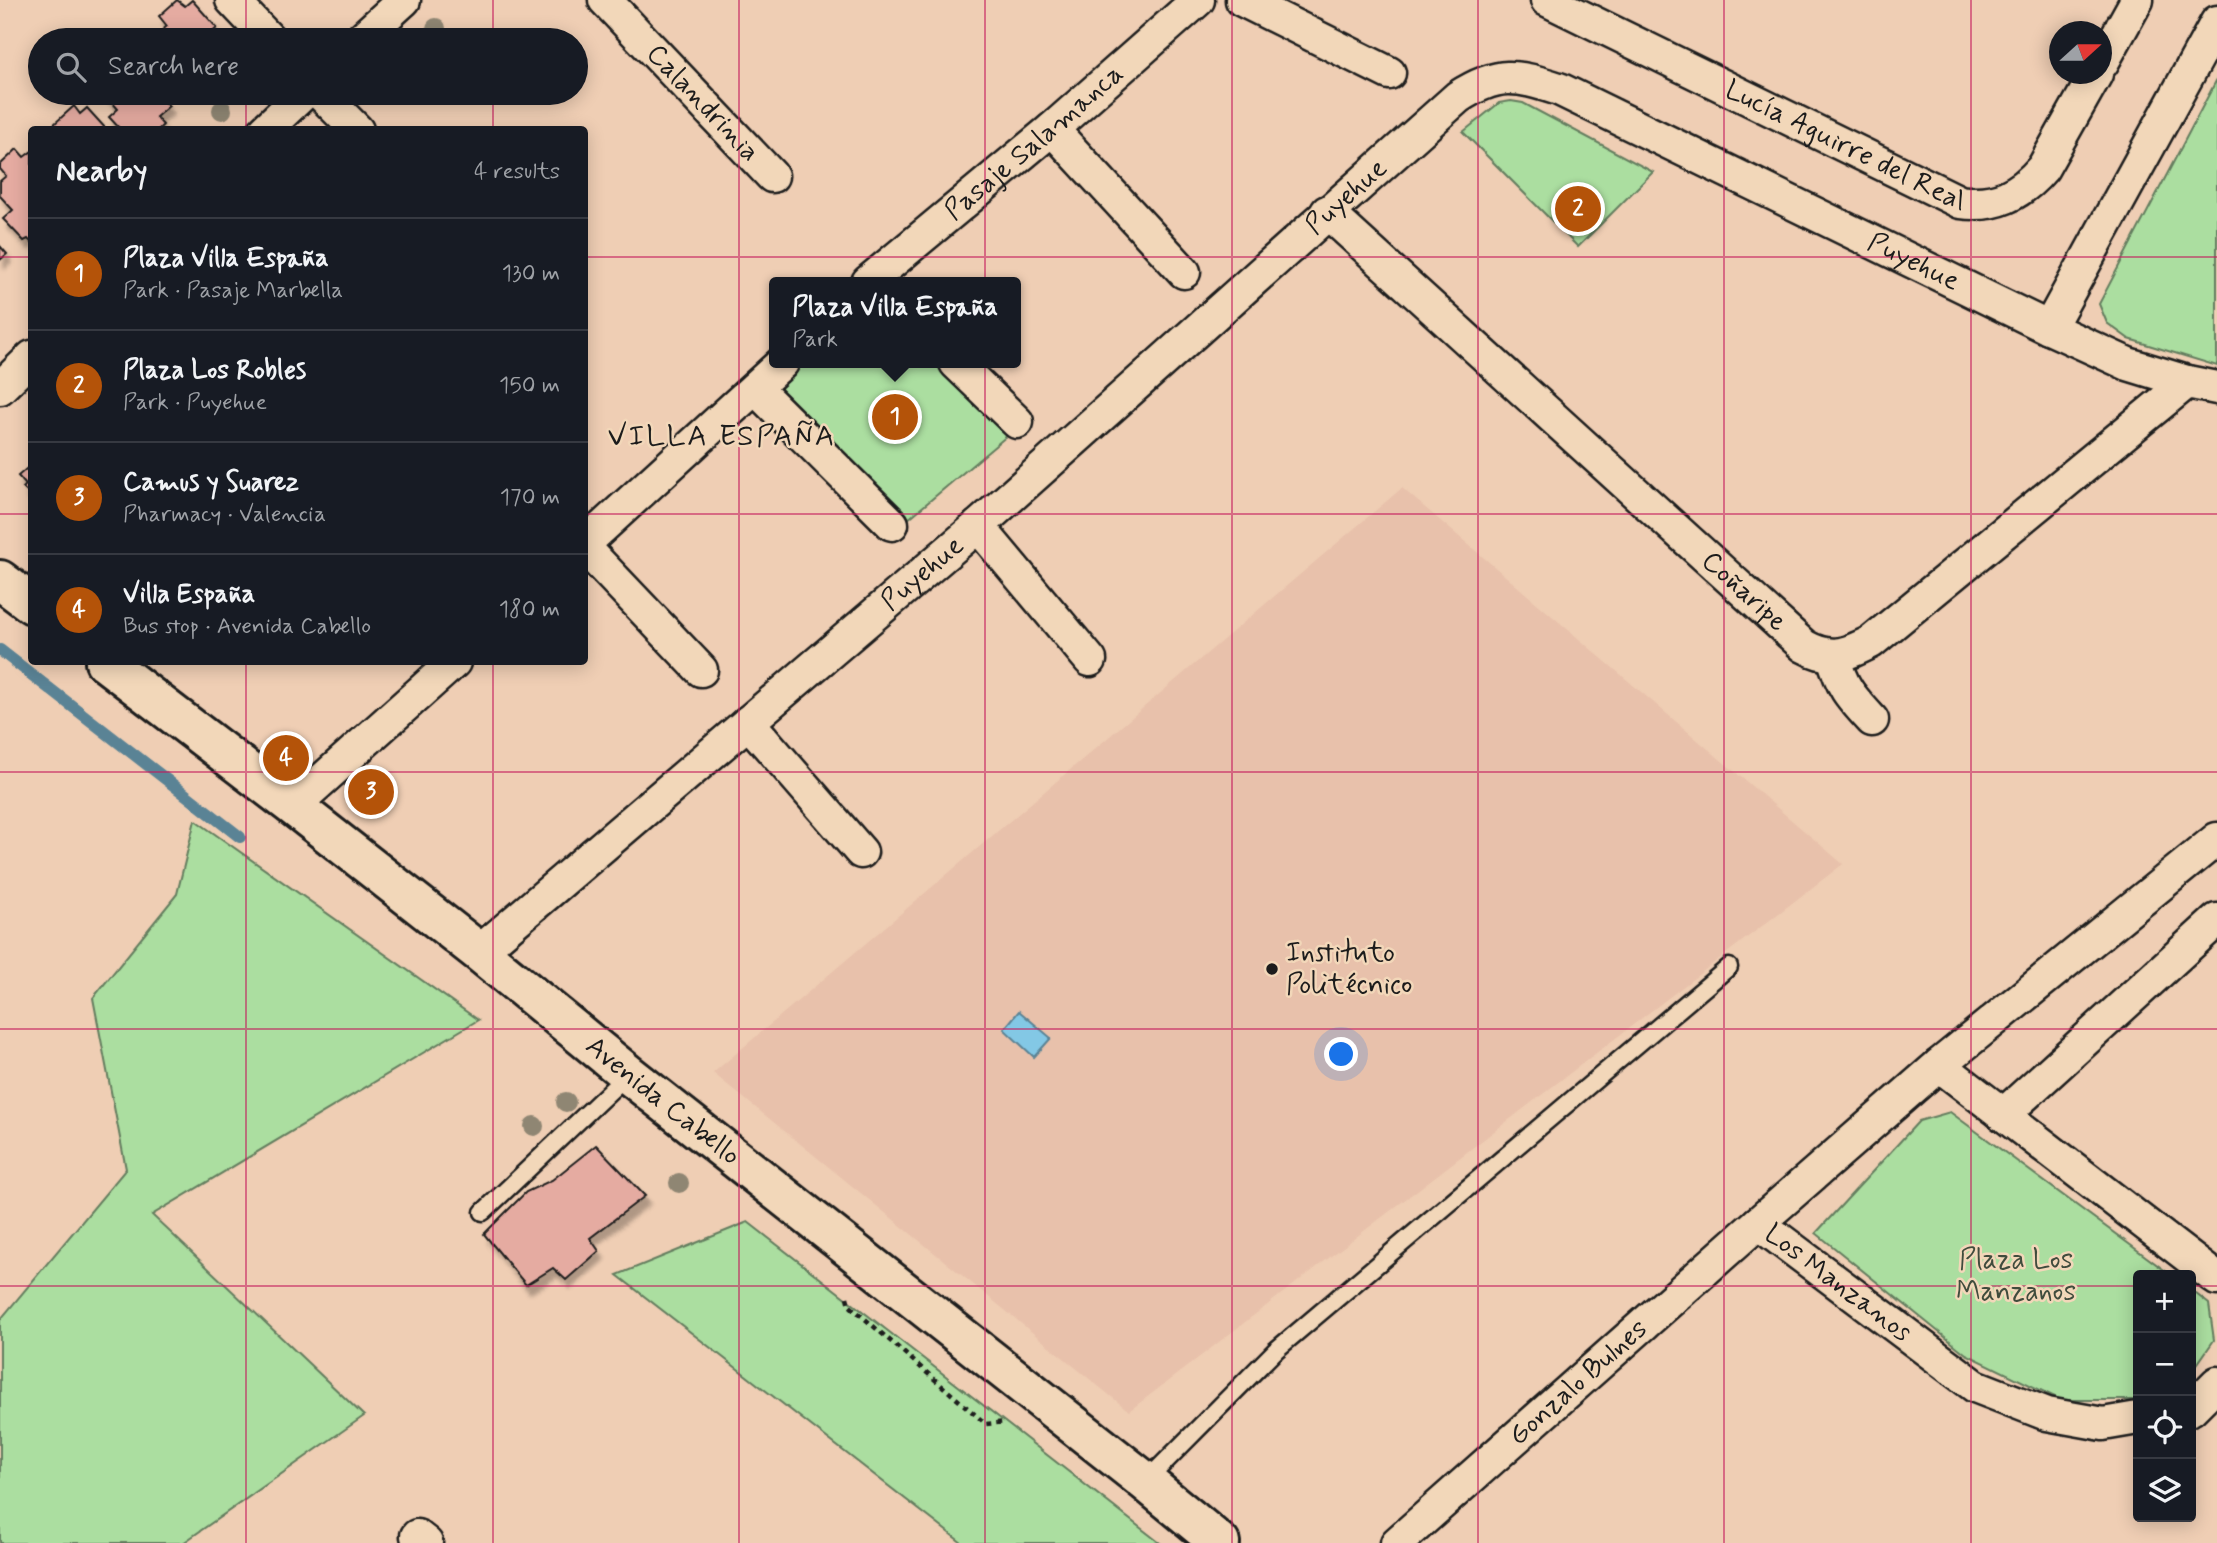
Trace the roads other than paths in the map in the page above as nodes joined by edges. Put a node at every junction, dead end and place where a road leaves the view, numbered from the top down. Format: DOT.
graph roads {
  1 [pos="232,0"];
  2 [pos="404,0"];
  3 [pos="605,0"];
  4 [pos="1198,0"];
  5 [pos="1242,0"];
  6 [pos="2137,0"];
  7 [pos="1559,3"];
  8 [pos="2217,22"];
  9 [pos="259,28"];
  10 [pos="373,28"];
  11 [pos="2112,45"];
  12 [pos="1389,73"];
  13 [pos="2090,84"];
  14 [pos="291,105"];
  15 [pos="332,105"];
  16 [pos="269,126"];
  17 [pos="353,126"];
  18 [pos="1052,128"];
  19 [pos="772,176"];
  20 [pos="1327,212"];
  21 [pos="1184,272"];
  22 [pos="876,277"];
  23 [pos="2049,328"];
  24 [pos="28,360"];
  25 [pos="777,368"];
  26 [pos="961,368"];
  27 [pos="2202,385"];
  28 [pos="0,388"];
  29 [pos="755,388"];
  30 [pos="1017,422"];
  31 [pos="892,524"];
  32 [pos="978,526"];
  33 [pos="588,541"];
  34 [pos="588,549"];
  35 [pos="0,580"];
  36 [pos="28,601"];
  37 [pos="1833,656"];
  38 [pos="1090,660"];
  39 [pos="109,665"];
  40 [pos="451,665"];
  41 [pos="701,670"];
  42 [pos="1871,720"];
  43 [pos="748,722"];
  44 [pos="293,806"];
  45 [pos="2217,839"];
  46 [pos="861,852"];
  47 [pos="2217,920"];
  48 [pos="478,952"];
  49 [pos="1729,967"];
  50 [pos="1939,1065"];
  51 [pos="628,1074"];
  52 [pos="2003,1115"];
  53 [pos="483,1212"];
  54 [pos="1758,1223"];
  55 [pos="2217,1279"];
  56 [pos="2217,1383"];
  57 [pos="2196,1404"];
  58 [pos="2133,1419"];
  59 [pos="1146,1482"];
  60 [pos="1220,1543"];
  61 [pos="1396,1543"];
  1 -- 9 [label="street"];
  2 -- 10 [label="street"];
  3 -- 19 [label="street, Calandrinia"];
  4 -- 18 [label="street, Pasaje Salamanca"];
  5 -- 12 [label="street"];
  6 -- 11 [label="street"];
  7 -- 13 [label="street, Lucía Aguirre del Real"];
  8 -- 23 [label="street"];
  14 -- 16 [label="street"];
  15 -- 17 [label="street"];
  18 -- 21 [label="street"];
  18 -- 22 [label="street, Pasaje Salamanca"];
  20 -- 23 [label="street, Puyehue"];
  20 -- 32 [label="street, Puyehue"];
  20 -- 37 [label="street, Coñaripe"];
  23 -- 27 [label="street, Puyehue"];
  24 -- 28 [label="street"];
  25 -- 29 [label="street"];
  26 -- 30 [label="street"];
  27 -- 37 [label="street"];
  29 -- 31 [label="street"];
  29 -- 33 [label="street"];
  32 -- 38 [label="street"];
  32 -- 43 [label="street, Puyehue"];
  34 -- 41 [label="street"];
  35 -- 36 [label="street"];
  37 -- 42 [label="street"];
  39 -- 44 [label="street, Avenida Cabello"];
  40 -- 44 [label="street"];
  43 -- 46 [label="street"];
  43 -- 48 [label="street, Puyehue"];
  44 -- 48 [label="street, Avenida Cabello"];
  45 -- 50 [label="street, Los Manzanos"];
  47 -- 52 [label="street"];
  48 -- 51 [label="street, Avenida Cabello"];
  49 -- 59 [label="lane"];
  50 -- 52 [label="street"];
  50 -- 54 [label="street, Los Manzanos"];
  51 -- 53 [label="lane"];
  51 -- 59 [label="street, Avenida Cabello"];
  52 -- 55 [label="street"];
  54 -- 58 [label="street, Los Manzanos"];
  54 -- 61 [label="street, Gonzalo Bulnes"];
  56 -- 57 [label="street"];
  59 -- 60 [label="street, Avenida Cabello"];
}
